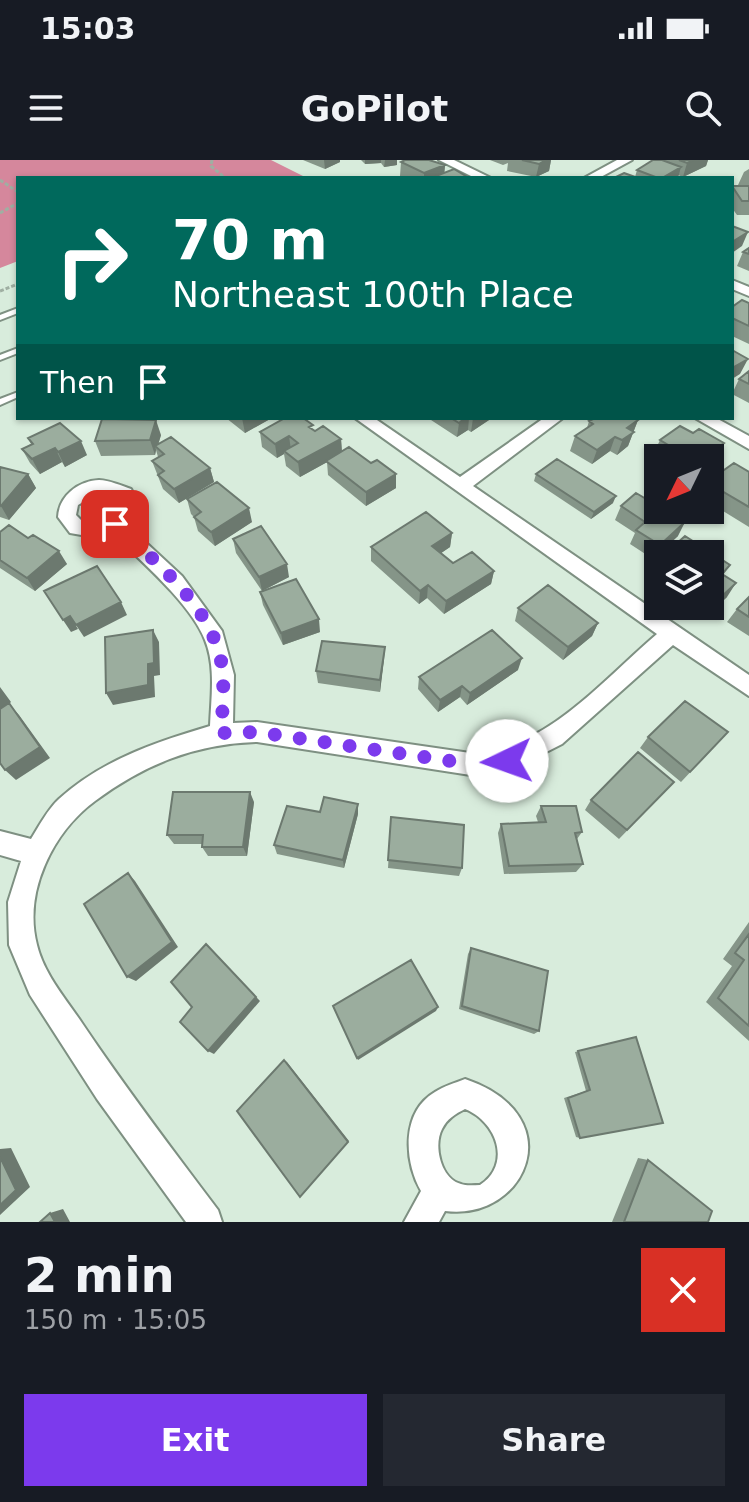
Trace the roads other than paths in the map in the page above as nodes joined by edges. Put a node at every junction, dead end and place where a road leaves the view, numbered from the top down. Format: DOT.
graph roads {
  1 [pos="445,160"];
  2 [pos="626,160"];
  3 [pos="481,176"];
  4 [pos="594,176"];
  5 [pos="366,420"];
  6 [pos="552,420"];
  7 [pos="707,420"];
  8 [pos="749,443"];
  9 [pos="460,486"];
  10 [pos="115,524"];
  11 [pos="672,633"];
  12 [pos="749,687"];
  13 [pos="221,733"];
  14 [pos="0,843"];
  15 [pos="36,853"];
  16 [pos="440,1190"];
  17 [pos="206,1222"];
  18 [pos="420,1222"];
  1 -- 3 [label="street"];
  2 -- 4 [label="street"];
  5 -- 9 [label="street"];
  6 -- 9 [label="street"];
  7 -- 8 [label="street"];
  9 -- 11 [label="street"];
  10 -- 13 [label="street"];
  11 -- 12 [label="street"];
  11 -- 13 [label="street"];
  13 -- 15 [label="street"];
  14 -- 15 [label="street"];
  15 -- 17 [label="street"];
  16 -- 18 [label="street"];
}
